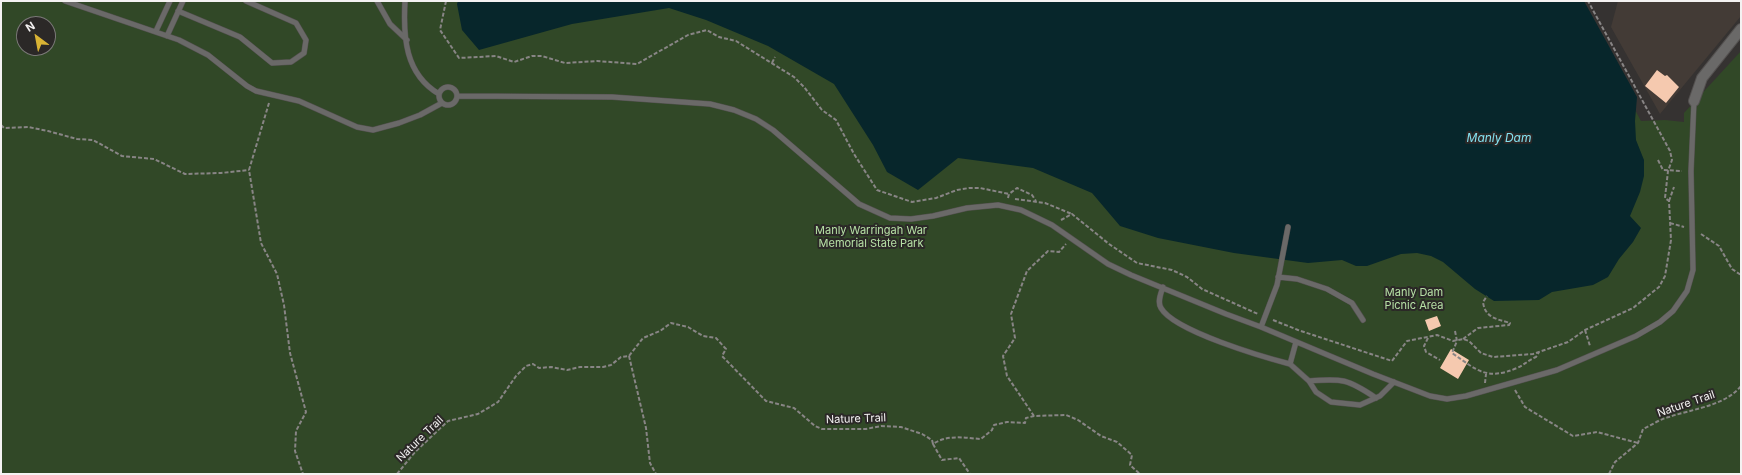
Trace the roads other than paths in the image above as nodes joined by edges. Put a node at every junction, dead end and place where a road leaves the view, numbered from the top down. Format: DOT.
graph roads {
  1 [pos="65,1"];
  2 [pos="170,1"];
  3 [pos="183,1"];
  4 [pos="246,1"];
  5 [pos="377,1"];
  6 [pos="405,1"];
  7 [pos="178,11"];
  8 [pos="1741,29"];
  9 [pos="156,31"];
  10 [pos="167,36"];
  11 [pos="406,40"];
  12 [pos="439,94"];
  13 [pos="457,96"];
  14 [pos="1694,101"];
  15 [pos="442,103"];
  16 [pos="1288,227"];
  17 [pos="1278,276"];
  18 [pos="1163,287"];
  19 [pos="1363,320"];
  20 [pos="1261,327"];
  21 [pos="1296,342"];
  22 [pos="1290,364"];
  23 [pos="1309,381"];
  24 [pos="1394,382"];
  25 [pos="1376,398"];
  1 -- 9 [label="lane"];
  2 -- 9 [label="lane"];
  3 -- 7 [label="lane"];
  4 -- 7 [label="lane"];
  5 -- 11 [label="lane"];
  6 -- 11 [label="lane"];
  7 -- 10 [label="lane"];
  8 -- 14 [label="street"];
  9 -- 10 [label="lane"];
  10 -- 15 [label="lane"];
  11 -- 12 [label="lane"];
  12 -- 13 [label="lane"];
  12 -- 15 [label="lane"];
  13 -- 15 [label="lane"];
  13 -- 18 [label="lane"];
  14 -- 24 [label="lane"];
  16 -- 17 [label="lane"];
  17 -- 19 [label="lane"];
  17 -- 20 [label="lane"];
  18 -- 20 [label="lane"];
  18 -- 22 [label="lane"];
  20 -- 21 [label="lane"];
  21 -- 22 [label="lane"];
  21 -- 24 [label="lane"];
  22 -- 23 [label="lane"];
  23 -- 25 [label="lane"];
  23 -- 25 [label="lane"];
  24 -- 25 [label="lane"];
}
